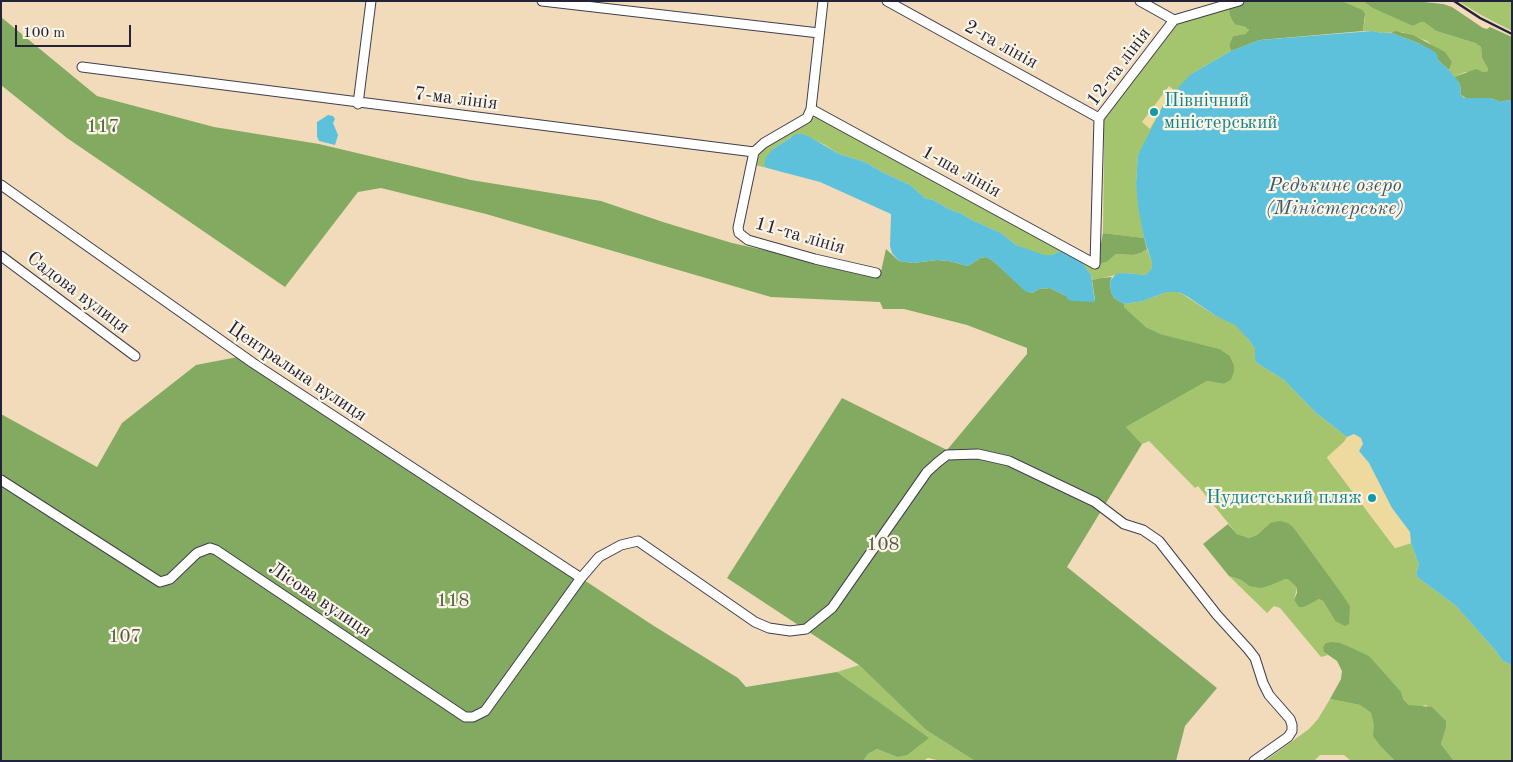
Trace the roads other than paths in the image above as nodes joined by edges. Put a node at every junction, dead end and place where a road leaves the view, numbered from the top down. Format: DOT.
graph roads {
  1 [pos="371,1"];
  2 [pos="542,1"];
  3 [pos="823,1"];
  4 [pos="887,1"];
  5 [pos="1140,1"];
  6 [pos="1239,1"];
  7 [pos="1174,20"];
  8 [pos="819,33"];
  9 [pos="82,68"];
  10 [pos="358,104"];
  11 [pos="811,109"];
  12 [pos="1099,118"];
  13 [pos="754,152"];
  14 [pos="1,185"];
  15 [pos="1,256"];
  16 [pos="1095,264"];
  17 [pos="876,274"];
  18 [pos="134,356"];
  19 [pos="1,480"];
  20 [pos="581,578"];
  21 [pos="1254,761"];
  1 -- 10 [label="street"];
  2 -- 8 [label="street"];
  3 -- 8 [label="street"];
  4 -- 12 [label="street, 2-га лінія"];
  5 -- 7 [label="street"];
  6 -- 7 [label="street, 12-та лінія"];
  7 -- 12 [label="street, 12-та лінія"];
  8 -- 11 [label="street"];
  9 -- 10 [label="street, 7-ма лінія"];
  10 -- 13 [label="street, 7-ма лінія"];
  11 -- 13 [label="street"];
  11 -- 16 [label="street, 1-ша лінія"];
  12 -- 16 [label="street, 12-та лінія"];
  13 -- 17 [label="street, 11-та лінія"];
  14 -- 20 [label="street, Центральна вулиця"];
  15 -- 18 [label="street, Садова вулиця"];
  19 -- 20 [label="street, Лісова вулиця"];
  20 -- 21 [label="street"];
}
